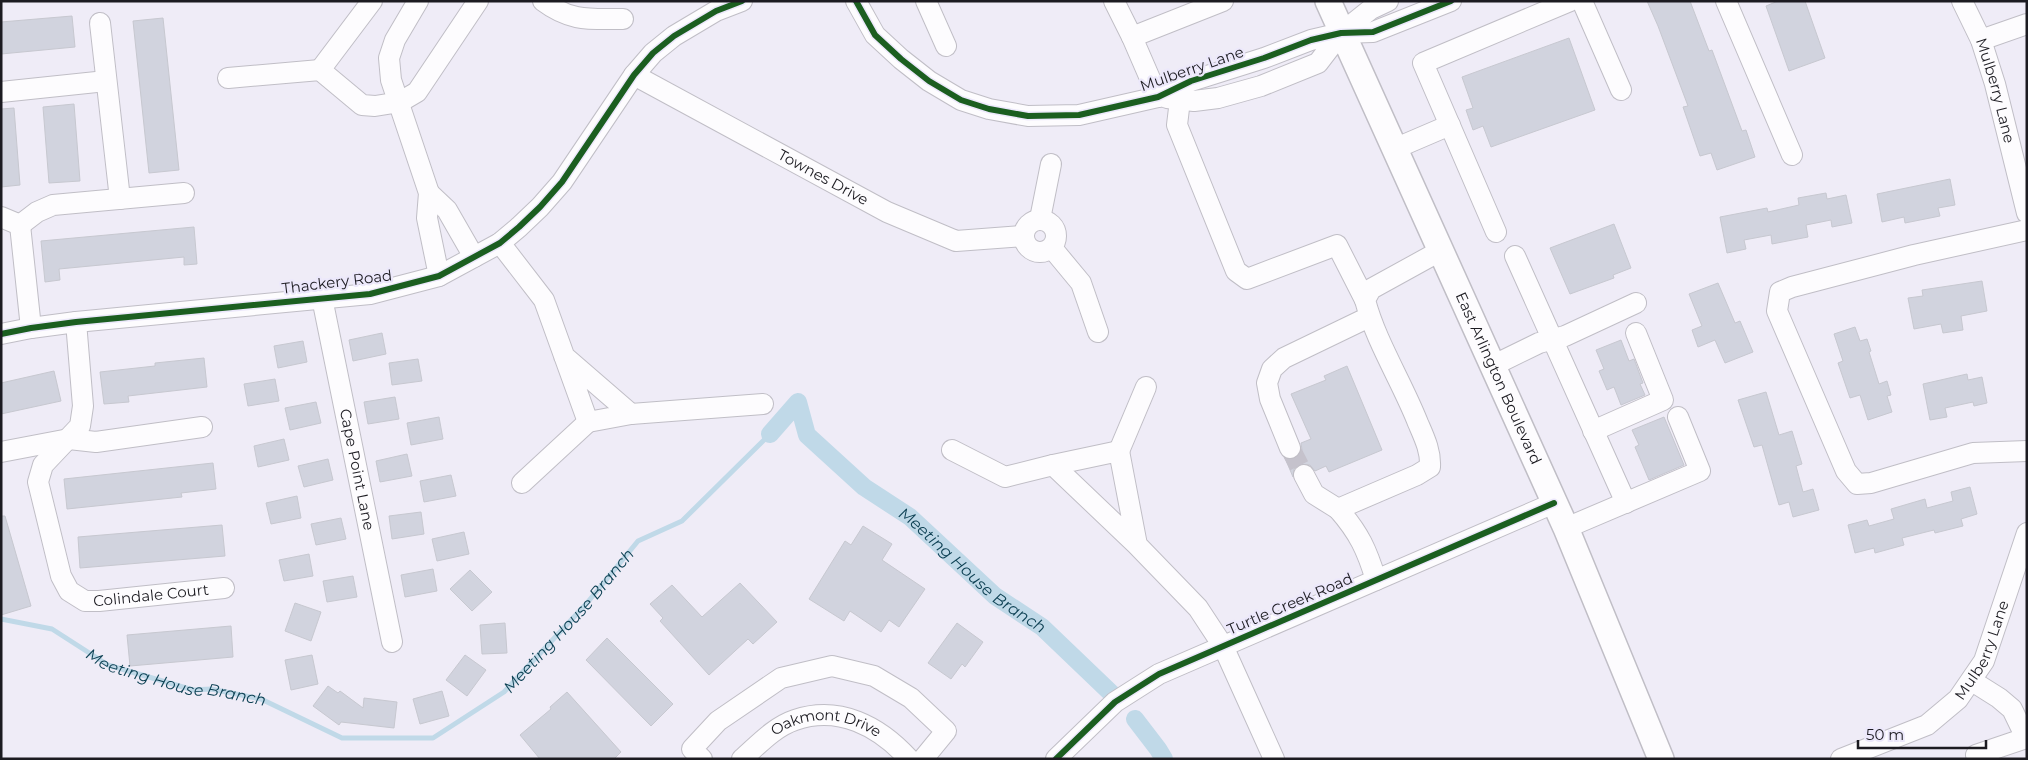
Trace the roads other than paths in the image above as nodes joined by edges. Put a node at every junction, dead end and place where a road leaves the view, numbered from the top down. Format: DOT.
graph roads {
  1 [pos="372,1"];
  2 [pos="418,1"];
  3 [pos="478,1"];
  4 [pos="543,1"];
  5 [pos="742,1"];
  6 [pos="856,1"];
  7 [pos="926,1"];
  8 [pos="1114,1"];
  9 [pos="1223,1"];
  10 [pos="1328,1"];
  11 [pos="1388,1"];
  12 [pos="1450,1"];
  13 [pos="1571,1"];
  14 [pos="1582,1"];
  15 [pos="1726,1"];
  16 [pos="1962,1"];
  17 [pos="623,19"];
  18 [pos="100,23"];
  19 [pos="2027,24"];
  20 [pos="1341,33"];
  21 [pos="1132,36"];
  22 [pos="1981,40"];
  23 [pos="946,46"];
  24 [pos="320,70"];
  25 [pos="634,75"];
  26 [pos="228,78"];
  27 [pos="106,81"];
  28 [pos="1621,90"];
  29 [pos="1,92"];
  30 [pos="1158,97"];
  31 [pos="1180,100"];
  32 [pos="400,102"];
  33 [pos="1450,125"];
  34 [pos="1394,149"];
  35 [pos="1792,155"];
  36 [pos="1051,164"];
  37 [pos="184,192"];
  38 [pos="429,193"];
  39 [pos="120,199"];
  40 [pos="2027,213"];
  41 [pos="1,217"];
  42 [pos="1040,219"];
  43 [pos="20,225"];
  44 [pos="2027,230"];
  45 [pos="1496,232"];
  46 [pos="1023,236"];
  47 [pos="500,243"];
  48 [pos="1052,248"];
  49 [pos="1440,252"];
  50 [pos="1515,256"];
  51 [pos="474,257"];
  52 [pos="439,276"];
  53 [pos="322,298"];
  54 [pos="1636,302"];
  55 [pos="1367,308"];
  56 [pos="76,322"];
  57 [pos="31,328"];
  58 [pos="1098,332"];
  59 [pos="1636,333"];
  60 [pos="1,334"];
  61 [pos="1552,339"];
  62 [pos="564,356"];
  63 [pos="1492,366"];
  64 [pos="1146,387"];
  65 [pos="764,404"];
  66 [pos="631,414"];
  67 [pos="1678,417"];
  68 [pos="588,422"];
  69 [pos="202,427"];
  70 [pos="1593,431"];
  71 [pos="69,439"];
  72 [pos="1290,448"];
  73 [pos="952,450"];
  74 [pos="1119,451"];
  75 [pos="2027,451"];
  76 [pos="1,452"];
  77 [pos="1053,465"];
  78 [pos="1304,475"];
  79 [pos="522,483"];
  80 [pos="1554,503"];
  81 [pos="1626,503"];
  82 [pos="1338,509"];
  83 [pos="1566,528"];
  84 [pos="2027,533"];
  85 [pos="1137,545"];
  86 [pos="2020,578"];
  87 [pos="1376,580"];
  88 [pos="224,588"];
  89 [pos="392,642"];
  90 [pos="1223,646"];
  91 [pos="1972,681"];
  92 [pos="2026,738"];
  93 [pos="1976,755"];
  94 [pos="702,759"];
  95 [pos="742,759"];
  96 [pos="909,759"];
  97 [pos="923,759"];
  98 [pos="1056,759"];
  99 [pos="1274,759"];
  100 [pos="1661,759"];
  101 [pos="1841,759"];
  1 -- 24 [label="street"];
  2 -- 32 [label="street"];
  3 -- 32 [label="street"];
  4 -- 17 [label="street"];
  5 -- 25 [label="street, Thackery Road"];
  6 -- 30 [label="street, Mulberry Lane"];
  7 -- 23 [label="street"];
  8 -- 21 [label="street"];
  9 -- 21 [label="street"];
  10 -- 20 [label="main road, East Arlington Boulevard"];
  11 -- 20 [label="street, Mulberry Lane"];
  12 -- 20 [label="street, Mulberry Lane"];
  13 -- 33 [label="street"];
  14 -- 28 [label="street"];
  15 -- 35 [label="street"];
  16 -- 22 [label="street, Mulberry Lane"];
  18 -- 27 [label="street"];
  19 -- 22 [label="street"];
  20 -- 30 [label="street, Mulberry Lane"];
  20 -- 31 [label="street, Mulberry Lane"];
  20 -- 34 [label="main road, East Arlington Boulevard"];
  21 -- 30 [label="street"];
  22 -- 40 [label="street, Mulberry Lane"];
  24 -- 26 [label="street"];
  24 -- 32 [label="street"];
  25 -- 46 [label="street, Townes Drive"];
  25 -- 47 [label="street, Thackery Road"];
  27 -- 29 [label="street"];
  27 -- 39 [label="street"];
  30 -- 31 [label="street, Mulberry Lane"];
  31 -- 55 [label="street"];
  32 -- 38 [label="street"];
  33 -- 34 [label="street"];
  33 -- 45 [label="street"];
  34 -- 49 [label="main road, East Arlington Boulevard"];
  36 -- 42 [label="street"];
  37 -- 39 [label="street"];
  38 -- 51 [label="street"];
  38 -- 52 [label="street"];
  39 -- 43 [label="street"];
  41 -- 43 [label="street"];
  42 -- 46 [label="street"];
  42 -- 48 [label="street"];
  43 -- 57 [label="street"];
  44 -- 75 [label="street"];
  46 -- 48 [label="street"];
  47 -- 51 [label="street, Thackery Road"];
  47 -- 62 [label="street"];
  48 -- 58 [label="street"];
  49 -- 55 [label="street"];
  49 -- 63 [label="main road, East Arlington Boulevard"];
  50 -- 61 [label="street"];
  51 -- 52 [label="street, Thackery Road"];
  52 -- 53 [label="street, Thackery Road"];
  53 -- 56 [label="street, Thackery Road"];
  53 -- 89 [label="street, Cape Point Lane"];
  54 -- 61 [label="street"];
  55 -- 72 [label="street"];
  55 -- 82 [label="street"];
  56 -- 57 [label="street, Thackery Road"];
  56 -- 71 [label="street, Colindale Court"];
  57 -- 60 [label="street, Thackery Road"];
  59 -- 70 [label="street"];
  61 -- 63 [label="street"];
  61 -- 70 [label="street"];
  62 -- 66 [label="street"];
  62 -- 68 [label="street"];
  63 -- 80 [label="main road, East Arlington Boulevard"];
  64 -- 74 [label="street"];
  65 -- 66 [label="street"];
  66 -- 68 [label="street"];
  67 -- 81 [label="street"];
  68 -- 79 [label="street"];
  69 -- 71 [label="street"];
  70 -- 81 [label="street"];
  71 -- 76 [label="street"];
  71 -- 88 [label="street, Colindale Court"];
  73 -- 77 [label="street"];
  74 -- 77 [label="street"];
  74 -- 85 [label="street"];
  77 -- 85 [label="street"];
  78 -- 82 [label="street"];
  80 -- 83 [label="main road, East Arlington Boulevard"];
  80 -- 87 [label="street, Turtle Creek Road"];
  81 -- 83 [label="street"];
  82 -- 87 [label="street"];
  83 -- 100 [label="main road, East Arlington Boulevard"];
  84 -- 86 [label="street, Mulberry Lane"];
  85 -- 90 [label="street"];
  86 -- 91 [label="street, Mulberry Lane"];
  87 -- 90 [label="street, Turtle Creek Road"];
  90 -- 98 [label="street, Turtle Creek Road"];
  90 -- 99 [label="street"];
  91 -- 92 [label="street"];
  91 -- 101 [label="street, Mulberry Lane"];
  92 -- 93 [label="street"];
  94 -- 97 [label="street"];
  95 -- 96 [label="street, Oakmont Drive"];
}
